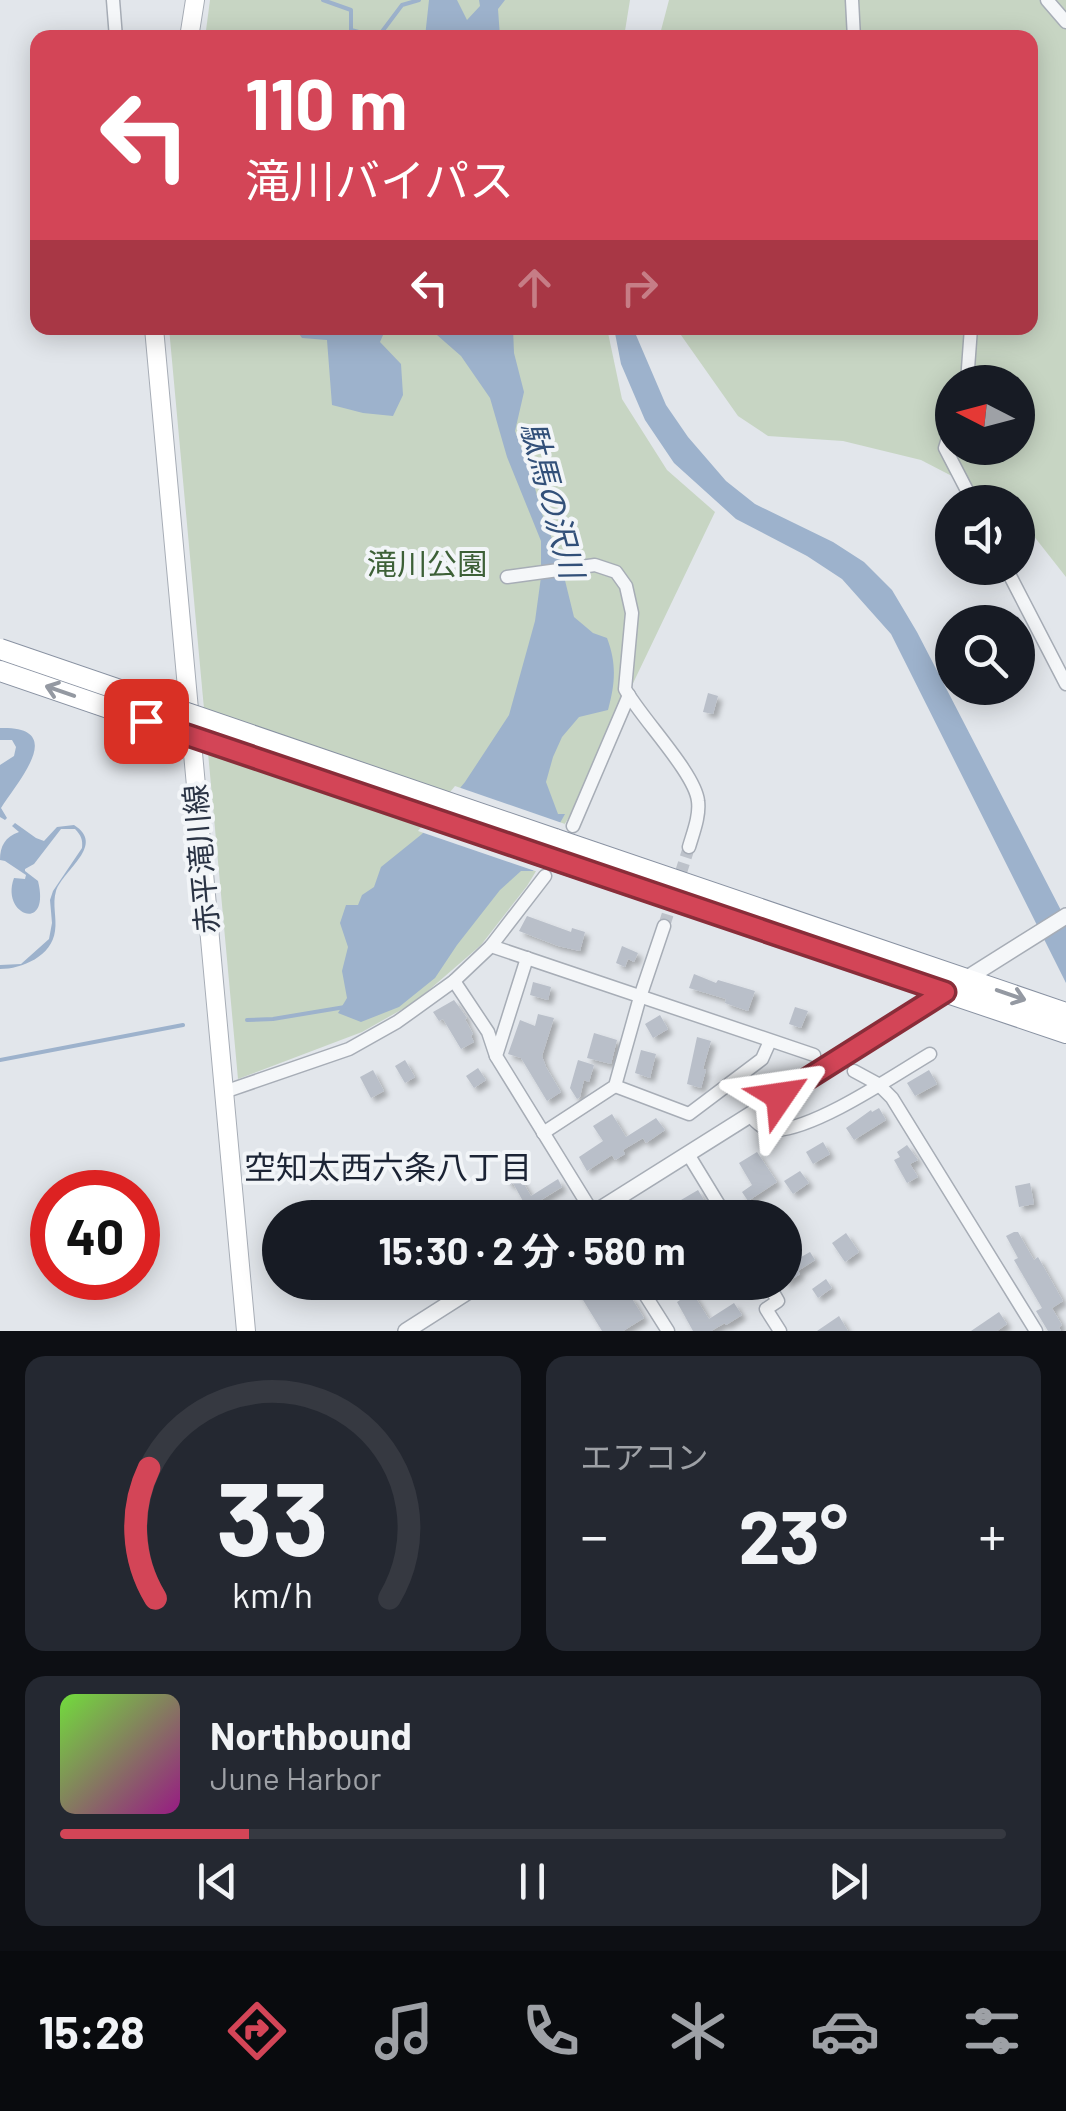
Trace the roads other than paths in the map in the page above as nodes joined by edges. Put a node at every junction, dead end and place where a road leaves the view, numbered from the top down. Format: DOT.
graph roads {
  1 [pos="113,0"];
  2 [pos="196,0"];
  3 [pos="852,0"];
  4 [pos="1047,0"];
  5 [pos="1066,22"];
  6 [pos="115,30"];
  7 [pos="190,30"];
  8 [pos="854,30"];
  9 [pos="155,335"];
  10 [pos="971,335"];
  11 [pos="969,365"];
  12 [pos="507,577"];
  13 [pos="1015,585"];
  14 [pos="0,649"];
  15 [pos="0,671"];
  16 [pos="1066,684"];
  17 [pos="629,695"];
  18 [pos="573,826"];
  19 [pos="689,847"];
  20 [pos="550,858"];
  21 [pos="1066,916"];
  22 [pos="664,926"];
  23 [pos="491,946"];
  24 [pos="527,958"];
  25 [pos="964,980"];
  26 [pos="454,981"];
  27 [pos="945,992"];
  28 [pos="640,997"];
  29 [pos="1066,1014"];
  30 [pos="1066,1033"];
  31 [pos="770,1041"];
  32 [pos="930,1054"];
  33 [pos="814,1055"];
  34 [pos="496,1056"];
  35 [pos="854,1071"];
  36 [pos="878,1084"];
  37 [pos="615,1086"];
  38 [pos="224,1092"];
  39 [pos="750,1115"];
  40 [pos="543,1132"];
  41 [pos="688,1154"];
  42 [pos="583,1200"];
  43 [pos="617,1200"];
  44 [pos="716,1200"];
  45 [pos="455,1300"];
  46 [pos="648,1300"];
  47 [pos="778,1300"];
  48 [pos="246,1331"];
  49 [pos="406,1331"];
  50 [pos="668,1331"];
  51 [pos="780,1331"];
  52 [pos="1036,1331"];
  1 -- 6 [label="street"];
  2 -- 7 [label="main road"];
  3 -- 8 [label="street"];
  4 -- 5 [label="street"];
  9 -- 38 [label="main road, 赤平滝川線"];
  10 -- 11 [label="street"];
  12 -- 17 [label="street"];
  13 -- 16 [label="street"];
  14 -- 20 [label="highway, bridge"];
  20 -- 15 [label="highway, one-way, bridge"];
  17 -- 18 [label="street"];
  17 -- 19 [label="street"];
  20 -- 23 [label="street"];
  20 -- 25 [label="highway"];
  20 -- 27 [label="highway"];
  21 -- 25 [label="street"];
  22 -- 28 [label="street"];
  23 -- 24 [label="street"];
  23 -- 26 [label="street"];
  24 -- 28 [label="street"];
  24 -- 34 [label="street"];
  25 -- 27 [label="street"];
  25 -- 29 [label="highway, one-way"];
  26 -- 34 [label="street"];
  26 -- 38 [label="street"];
  27 -- 30 [label="highway"];
  27 -- 39 [label="street"];
  28 -- 31 [label="street"];
  28 -- 37 [label="street"];
  31 -- 33 [label="street"];
  31 -- 37 [label="street"];
  32 -- 36 [label="street"];
  34 -- 40 [label="street"];
  35 -- 36 [label="street"];
  36 -- 39 [label="street"];
  36 -- 52 [label="street"];
  37 -- 40 [label="street"];
  38 -- 48 [label="main road, 赤平滝川線"];
  39 -- 41 [label="street"];
  40 -- 42 [label="street"];
  41 -- 43 [label="street"];
  41 -- 44 [label="street"];
  45 -- 49 [label="street"];
  46 -- 50 [label="street"];
  47 -- 51 [label="street"];
}
